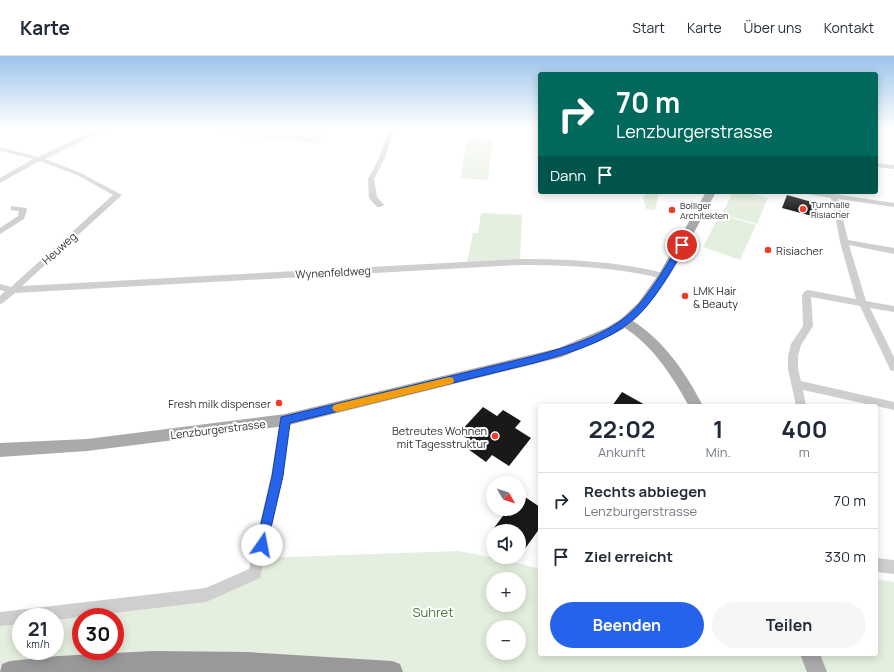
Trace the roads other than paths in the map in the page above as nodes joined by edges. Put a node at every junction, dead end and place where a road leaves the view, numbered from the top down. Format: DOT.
graph roads {
  1 [pos="26,156"];
  2 [pos="46,156"];
  3 [pos="383,156"];
  4 [pos="39,159"];
  5 [pos="878,165"];
  6 [pos="894,167"];
  7 [pos="0,181"];
  8 [pos="709,194"];
  9 [pos="817,194"];
  10 [pos="834,197"];
  11 [pos="380,205"];
  12 [pos="894,205"];
  13 [pos="14,208"];
  14 [pos="0,232"];
  15 [pos="844,242"];
  16 [pos="894,251"];
  17 [pos="664,276"];
  18 [pos="0,287"];
  19 [pos="12,290"];
  20 [pos="0,301"];
  21 [pos="864,304"];
  22 [pos="894,310"];
  23 [pos="625,322"];
  24 [pos="894,367"];
  25 [pos="797,384"];
  26 [pos="695,404"];
  27 [pos="801,404"];
  28 [pos="894,406"];
  29 [pos="285,420"];
  30 [pos="0,450"];
  31 [pos="878,565"];
  32 [pos="894,567"];
  33 [pos="0,619"];
  34 [pos="811,656"];
  35 [pos="10,672"];
  36 [pos="392,672"];
  37 [pos="817,672"];
  1 -- 4 [label="street"];
  2 -- 4 [label="street"];
  3 -- 11 [label="street"];
  4 -- 7 [label="street"];
  4 -- 19 [label="street, Heuweg"];
  5 -- 6 [label="street"];
  8 -- 17 [label="main road, Lenzburgerstrasse"];
  9 -- 10 [label="street"];
  10 -- 12 [label="street"];
  10 -- 15 [label="street"];
  13 -- 14 [label="street"];
  15 -- 16 [label="street"];
  15 -- 21 [label="street"];
  17 -- 19 [label="street, Wynenfeldweg"];
  17 -- 23 [label="main road, Lenzburgerstrasse"];
  18 -- 19 [label="street, Wynenfeldweg"];
  19 -- 20 [label="street, Heuweg"];
  21 -- 22 [label="street"];
  21 -- 24 [label="street"];
  21 -- 25 [label="street"];
  23 -- 26 [label="main road"];
  23 -- 29 [label="main road, Lenzburgerstrasse"];
  25 -- 27 [label="street"];
  25 -- 28 [label="street"];
  29 -- 30 [label="main road, Lenzburgerstrasse"];
  29 -- 33 [label="street"];
  31 -- 32 [label="street"];
  34 -- 37 [label="main road"];
  35 -- 36 [label="highway"];
}
